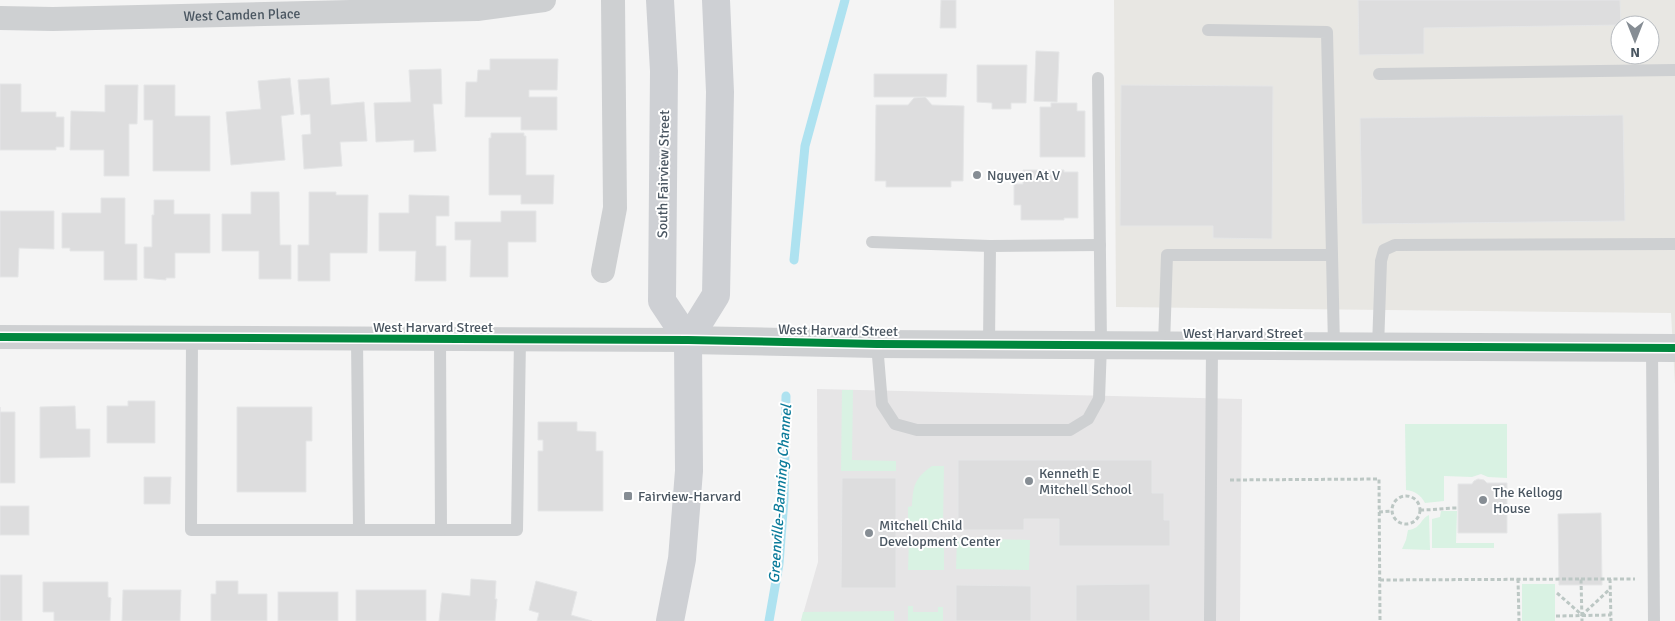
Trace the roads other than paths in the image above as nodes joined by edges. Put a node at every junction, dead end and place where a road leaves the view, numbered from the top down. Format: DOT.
graph roads {
  1 [pos="544,0"];
  2 [pos="613,0"];
  3 [pos="660,0"];
  4 [pos="716,0"];
  5 [pos="0,18"];
  6 [pos="1208,30"];
  7 [pos="1675,70"];
  8 [pos="1379,74"];
  9 [pos="1098,78"];
  10 [pos="872,242"];
  11 [pos="1100,244"];
  12 [pos="1675,244"];
  13 [pos="990,246"];
  14 [pos="1332,254"];
  15 [pos="603,271"];
  16 [pos="0,337"];
  17 [pos="192,338"];
  18 [pos="357,339"];
  19 [pos="440,339"];
  20 [pos="520,339"];
  21 [pos="688,340"];
  22 [pos="877,344"];
  23 [pos="989,344"];
  24 [pos="1101,345"];
  25 [pos="1164,345"];
  26 [pos="1212,346"];
  27 [pos="1334,346"];
  28 [pos="1378,347"];
  29 [pos="1663,348"];
  30 [pos="359,530"];
  31 [pos="441,530"];
  32 [pos="670,621"];
  33 [pos="1210,621"];
  34 [pos="1654,621"];
  1 -- 5 [label="street, West Camden Place"];
  2 -- 15 [label="street"];
  3 -- 21 [label="main road, South Fairview Street"];
  4 -- 21 [label="main road"];
  6 -- 14 [label="lane"];
  7 -- 8 [label="lane"];
  9 -- 11 [label="lane"];
  10 -- 13 [label="lane"];
  11 -- 13 [label="lane"];
  11 -- 24 [label="lane"];
  12 -- 28 [label="lane"];
  13 -- 23 [label="lane"];
  14 -- 25 [label="lane"];
  14 -- 27 [label="lane"];
  16 -- 17 [label="street, West Harvard Street"];
  17 -- 18 [label="street, West Harvard Street"];
  17 -- 30 [label="lane"];
  18 -- 19 [label="street, West Harvard Street"];
  18 -- 30 [label="lane"];
  19 -- 20 [label="street, West Harvard Street"];
  19 -- 31 [label="lane"];
  20 -- 21 [label="street, West Harvard Street"];
  20 -- 31 [label="lane"];
  21 -- 22 [label="street, West Harvard Street"];
  21 -- 32 [label="main road"];
  22 -- 23 [label="street, West Harvard Street"];
  22 -- 24 [label="lane"];
  23 -- 24 [label="street, West Harvard Street"];
  24 -- 25 [label="street, West Harvard Street"];
  25 -- 26 [label="street, West Harvard Street"];
  26 -- 27 [label="street, West Harvard Street"];
  26 -- 33 [label="lane"];
  27 -- 28 [label="street, West Harvard Street"];
  28 -- 29 [label="street, West Harvard Street"];
  29 -- 34 [label="lane"];
  30 -- 31 [label="lane"];
}
